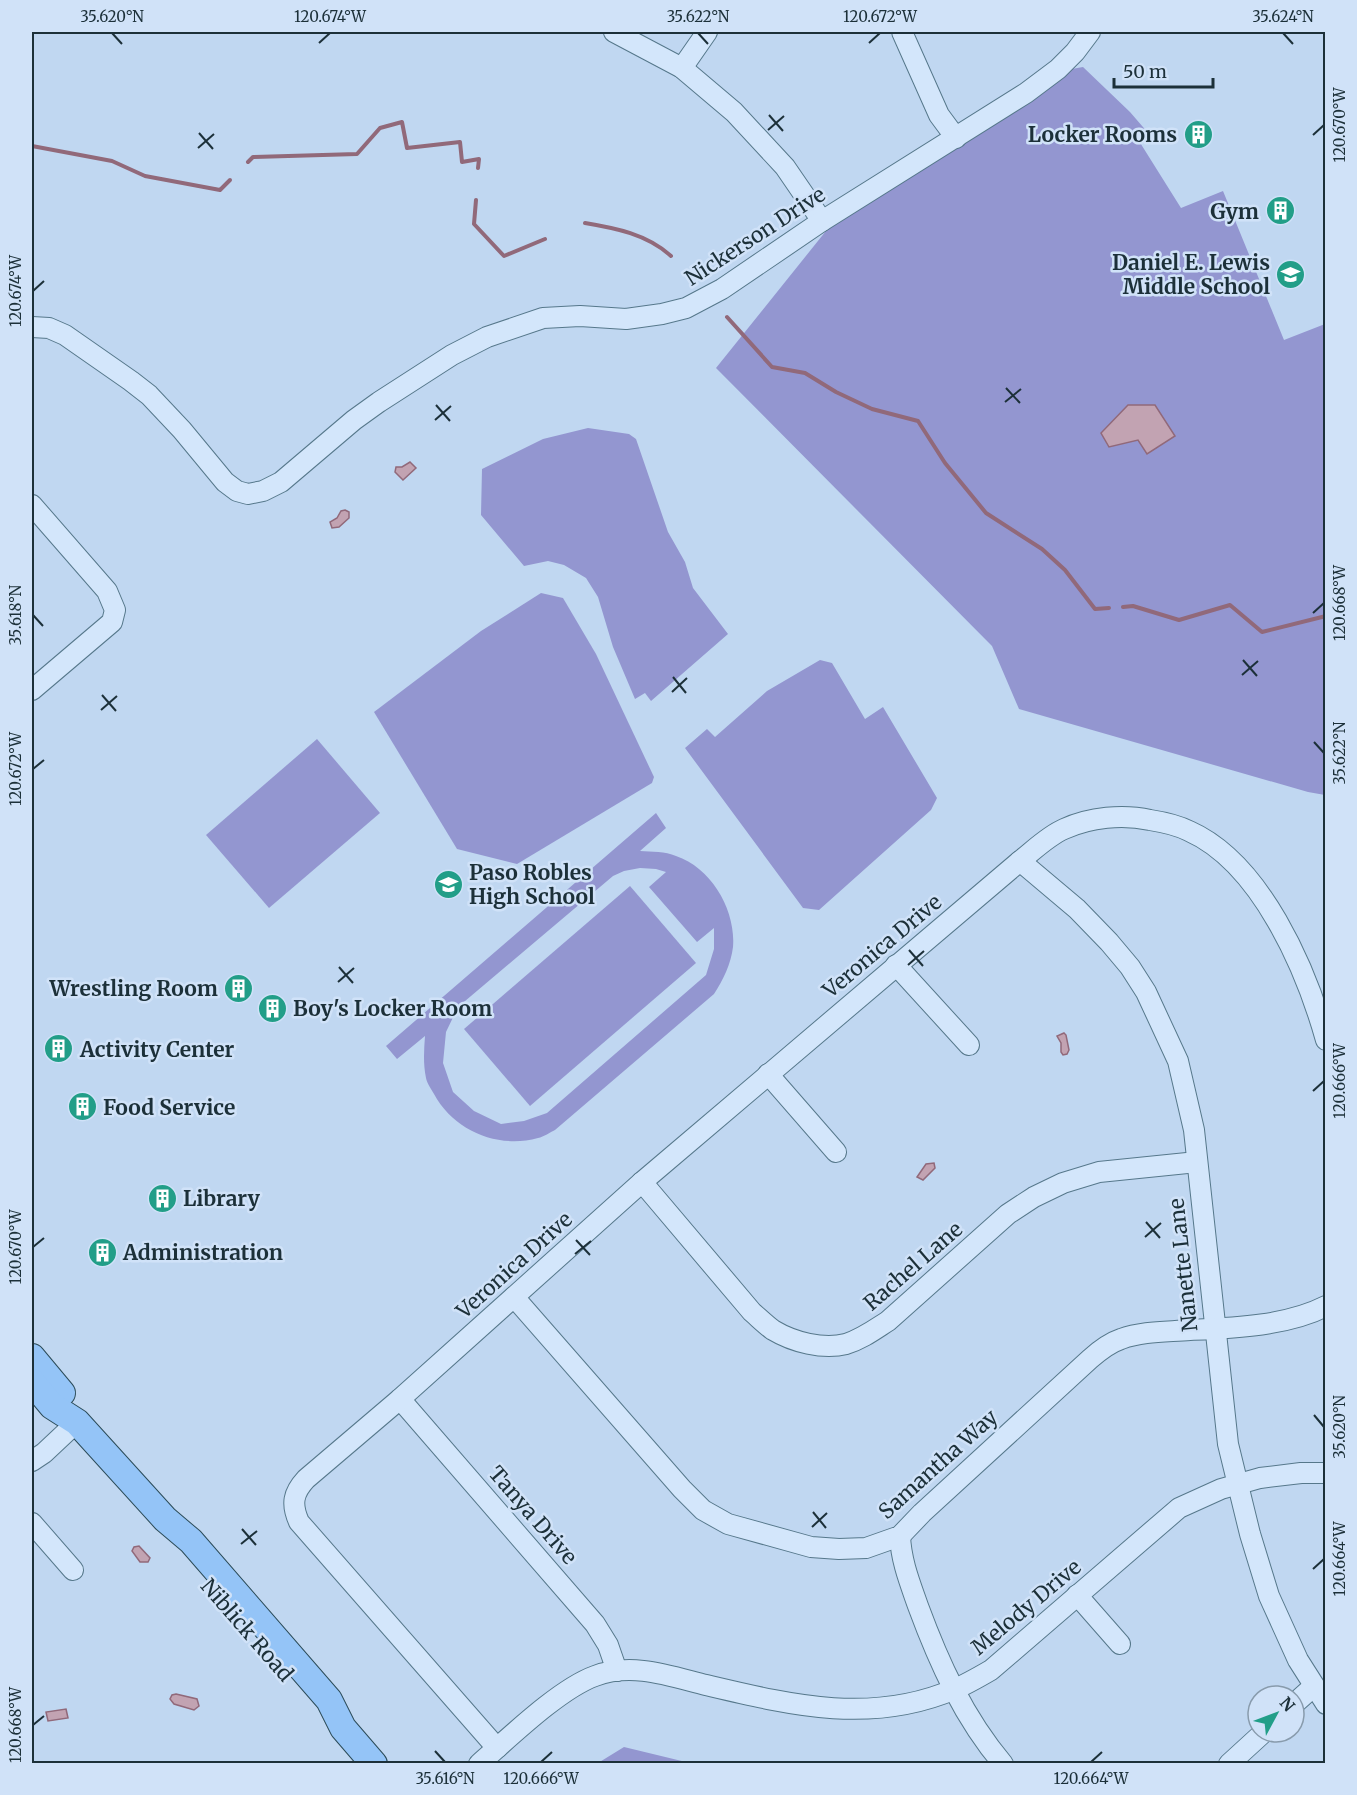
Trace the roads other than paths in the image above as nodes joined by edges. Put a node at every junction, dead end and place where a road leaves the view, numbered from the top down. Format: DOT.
graph roads {
  1 [pos="614,32"];
  2 [pos="707,32"];
  3 [pos="902,32"];
  4 [pos="1090,32"];
  5 [pos="682,68"];
  6 [pos="956,138"];
  7 [pos="822,222"];
  8 [pos="32,327"];
  9 [pos="32,504"];
  10 [pos="32,690"];
  11 [pos="1020,861"];
  12 [pos="897,965"];
  13 [pos="1326,1040"];
  14 [pos="969,1045"];
  15 [pos="768,1074"];
  16 [pos="836,1152"];
  17 [pos="1197,1162"];
  18 [pos="642,1182"];
  19 [pos="514,1297"];
  20 [pos="1326,1306"];
  21 [pos="1214,1329"];
  22 [pos="32,1357"];
  23 [pos="32,1382"];
  24 [pos="400,1399"];
  25 [pos="77,1422"];
  26 [pos="32,1461"];
  27 [pos="1326,1473"];
  28 [pos="1237,1484"];
  29 [pos="32,1523"];
  30 [pos="900,1536"];
  31 [pos="73,1570"];
  32 [pos="1077,1595"];
  33 [pos="1120,1644"];
  34 [pos="617,1671"];
  35 [pos="1314,1686"];
  36 [pos="955,1690"];
  37 [pos="1306,1693"];
  38 [pos="1326,1704"];
  39 [pos="1251,1744"];
  40 [pos="497,1748"];
  41 [pos="374,1764"];
  42 [pos="479,1764"];
  43 [pos="1003,1764"];
  44 [pos="1229,1764"];
  1 -- 5 [label="street"];
  2 -- 5 [label="street"];
  3 -- 6 [label="street"];
  4 -- 6 [label="street, Nickerson Drive"];
  5 -- 7 [label="street"];
  6 -- 7 [label="street, Nickerson Drive"];
  7 -- 8 [label="street, Nickerson Drive"];
  9 -- 10 [label="street"];
  11 -- 12 [label="street, Veronica Drive"];
  11 -- 13 [label="street, Veronica Drive"];
  11 -- 17 [label="street, Nanette Lane"];
  12 -- 14 [label="street"];
  12 -- 15 [label="street, Veronica Drive"];
  15 -- 16 [label="street"];
  15 -- 18 [label="street, Veronica Drive"];
  17 -- 18 [label="street, Rachel Lane"];
  17 -- 21 [label="street, Nanette Lane"];
  18 -- 19 [label="street, Veronica Drive"];
  19 -- 24 [label="street, Veronica Drive"];
  19 -- 30 [label="street, Samantha Way"];
  20 -- 21 [label="street, Samantha Way"];
  21 -- 28 [label="street, Nanette Lane"];
  21 -- 30 [label="street, Samantha Way"];
  22 -- 25 [label="main road, Niblick Road"];
  23 -- 25 [label="main road, Niblick Road"];
  24 -- 34 [label="street, Tanya Drive"];
  24 -- 40 [label="street, Veronica Drive"];
  25 -- 26 [label="street"];
  25 -- 41 [label="main road, Niblick Road"];
  27 -- 28 [label="street, Melody Drive"];
  28 -- 32 [label="street, Melody Drive"];
  28 -- 35 [label="street, Nanette Lane"];
  29 -- 31 [label="street"];
  30 -- 36 [label="street"];
  32 -- 33 [label="street"];
  32 -- 36 [label="street, Melody Drive"];
  34 -- 36 [label="street, Melody Drive"];
  34 -- 40 [label="street, Melody Drive"];
  35 -- 37 [label="street"];
  35 -- 38 [label="street, Nanette Lane"];
  36 -- 43 [label="street"];
  39 -- 44 [label="street"];
  40 -- 42 [label="street, Melody Drive"];
}
